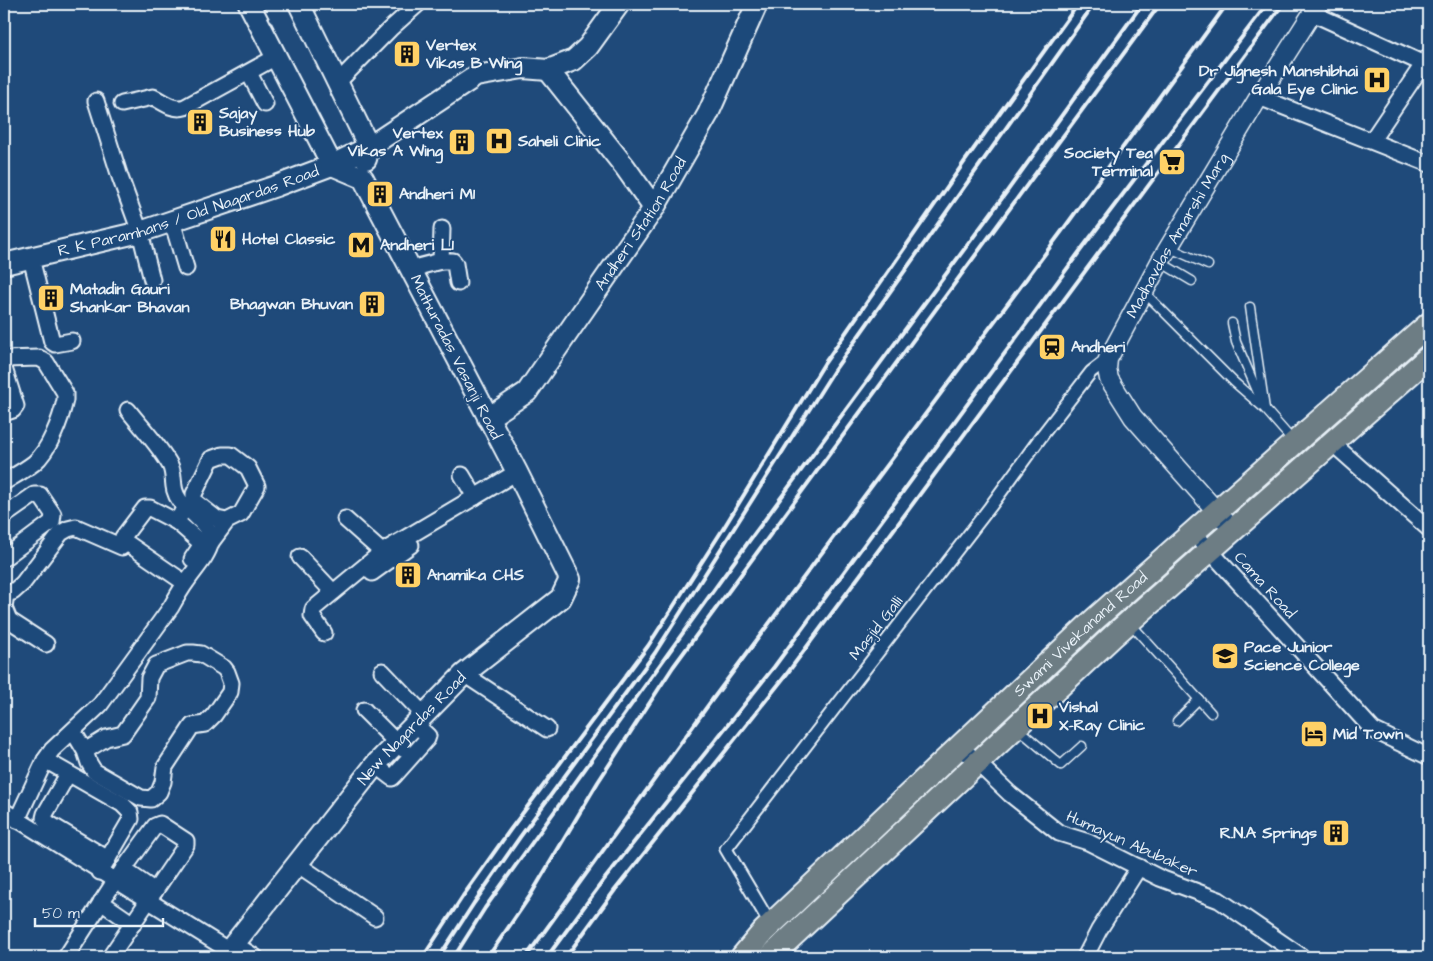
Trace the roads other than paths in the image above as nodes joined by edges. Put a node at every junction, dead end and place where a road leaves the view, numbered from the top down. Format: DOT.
graph roads {
  1 [pos="249,4"];
  2 [pos="299,4"];
  3 [pos="418,4"];
  4 [pos="618,4"];
  5 [pos="757,4"];
  6 [pos="1315,8"];
  7 [pos="276,58"];
  8 [pos="1426,60"];
  9 [pos="548,70"];
  10 [pos="249,73"];
  11 [pos="338,83"];
  12 [pos="1260,97"];
  13 [pos="96,101"];
  14 [pos="122,104"];
  15 [pos="265,104"];
  16 [pos="1372,140"];
  17 [pos="369,147"];
  18 [pos="1429,164"];
  19 [pos="332,165"];
  20 [pos="363,178"];
  21 [pos="654,208"];
  22 [pos="177,219"];
  23 [pos="442,229"];
  24 [pos="140,232"];
  25 [pos="1165,255"];
  26 [pos="31,258"];
  27 [pos="5,259"];
  28 [pos="441,261"];
  29 [pos="1208,265"];
  30 [pos="191,266"];
  31 [pos="410,269"];
  32 [pos="152,280"];
  33 [pos="1192,281"];
  34 [pos="458,283"];
  35 [pos="1144,292"];
  36 [pos="1250,307"];
  37 [pos="1232,323"];
  38 [pos="1429,324"];
  39 [pos="72,340"];
  40 [pos="1429,356"];
  41 [pos="4,359"];
  42 [pos="1108,359"];
  43 [pos="4,368"];
  44 [pos="1265,409"];
  45 [pos="128,410"];
  46 [pos="4,413"];
  47 [pos="488,418"];
  48 [pos="1331,442"];
  49 [pos="1294,443"];
  50 [pos="517,472"];
  51 [pos="462,475"];
  52 [pos="4,482"];
  53 [pos="475,497"];
  54 [pos="192,508"];
  55 [pos="456,508"];
  56 [pos="535,510"];
  57 [pos="1217,510"];
  58 [pos="4,516"];
  59 [pos="345,518"];
  60 [pos="227,520"];
  61 [pos="177,522"];
  62 [pos="1429,528"];
  63 [pos="1233,530"];
  64 [pos="1193,532"];
  65 [pos="212,541"];
  66 [pos="122,546"];
  67 [pos="1210,550"];
  68 [pos="382,552"];
  69 [pos="300,557"];
  70 [pos="4,558"];
  71 [pos="372,573"];
  72 [pos="182,581"];
  73 [pos="5,592"];
  74 [pos="333,592"];
  75 [pos="1129,622"];
  76 [pos="324,632"];
  77 [pos="46,644"];
  78 [pos="138,652"];
  79 [pos="156,665"];
  80 [pos="382,671"];
  81 [pos="464,674"];
  82 [pos="1199,699"];
  83 [pos="364,710"];
  84 [pos="1211,713"];
  85 [pos="1177,721"];
  86 [pos="1016,727"];
  87 [pos="547,729"];
  88 [pos="409,730"];
  89 [pos="73,731"];
  90 [pos="960,746"];
  91 [pos="1082,746"];
  92 [pos="85,751"];
  93 [pos="415,753"];
  94 [pos="1429,757"];
  95 [pos="44,760"];
  96 [pos="978,763"];
  97 [pos="375,765"];
  98 [pos="68,774"];
  99 [pos="4,811"];
  100 [pos="17,820"];
  101 [pos="297,864"];
  102 [pos="104,865"];
  103 [pos="1139,867"];
  104 [pos="119,875"];
  105 [pos="152,896"];
  106 [pos="101,902"];
  107 [pos="375,917"];
  108 [pos="133,924"];
  109 [pos="770,925"];
  110 [pos="228,950"];
  111 [pos="775,955"];
  112 [pos="1302,956"];
  113 [pos="66,957"];
  114 [pos="110,957"];
  115 [pos="255,957"];
  116 [pos="742,957"];
  117 [pos="1085,957"];
  1 -- 7 [label="main road"];
  2 -- 11 [label="main road"];
  3 -- 11 [label="street"];
  4 -- 9 [label="main road"];
  5 -- 21 [label="main road, Andheri Station Road"];
  6 -- 8 [label="street"];
  6 -- 12 [label="street, Madhavdas Amarshi Marg"];
  7 -- 10 [label="street"];
  7 -- 19 [label="main road"];
  8 -- 16 [label="street"];
  9 -- 17 [label="main road, R K Paramhans / Old Nagardas Road"];
  9 -- 21 [label="main road"];
  10 -- 14 [label="street"];
  10 -- 15 [label="street"];
  11 -- 17 [label="main road"];
  12 -- 16 [label="street"];
  12 -- 25 [label="street, Madhavdas Amarshi Marg"];
  13 -- 24 [label="street"];
  16 -- 18 [label="street"];
  17 -- 19 [label="main road, R K Paramhans / Old Nagardas Road"];
  17 -- 20 [label="main road"];
  19 -- 20 [label="main road"];
  19 -- 22 [label="main road, R K Paramhans / Old Nagardas Road"];
  20 -- 31 [label="main road, Mathuradas Vasanji Road"];
  21 -- 47 [label="main road, Andheri Station Road"];
  22 -- 24 [label="main road, R K Paramhans / Old Nagardas Road"];
  22 -- 30 [label="street"];
  23 -- 28 [label="street"];
  24 -- 26 [label="main road, R K Paramhans / Old Nagardas Road"];
  24 -- 32 [label="street"];
  25 -- 29 [label="lane"];
  25 -- 33 [label="lane"];
  25 -- 35 [label="street, Madhavdas Amarshi Marg"];
  26 -- 27 [label="main road, R K Paramhans / Old Nagardas Road"];
  26 -- 39 [label="street"];
  28 -- 31 [label="street"];
  28 -- 34 [label="street"];
  31 -- 47 [label="main road, Mathuradas Vasanji Road"];
  35 -- 42 [label="street, Madhavdas Amarshi Marg"];
  35 -- 44 [label="lane"];
  36 -- 44 [label="lane"];
  37 -- 44 [label="lane"];
  38 -- 49 [label="main road, Swami Vivekanand Road"];
  40 -- 48 [label="main road, Swami Vivekanand Road"];
  41 -- 52 [label="street"];
  42 -- 57 [label="street"];
  42 -- 109 [label="street, Masjid Galli"];
  43 -- 46 [label="street"];
  44 -- 49 [label="lane"];
  45 -- 54 [label="street"];
  47 -- 50 [label="main road, Mathuradas Vasanji Road"];
  48 -- 62 [label="street"];
  48 -- 63 [label="main road, Swami Vivekanand Road"];
  49 -- 57 [label="main road, Swami Vivekanand Road"];
  50 -- 53 [label="street"];
  50 -- 56 [label="main road, Mathuradas Vasanji Road"];
  51 -- 53 [label="street"];
  53 -- 55 [label="street"];
  54 -- 60 [label="street"];
  54 -- 60 [label="street"];
  54 -- 61 [label="street"];
  54 -- 65 [label="street"];
  55 -- 68 [label="street"];
  55 -- 71 [label="street"];
  56 -- 81 [label="main road, New Nagardas Road"];
  57 -- 63 [label="street"];
  57 -- 64 [label="main road, Swami Vivekanand Road"];
  58 -- 70 [label="street"];
  59 -- 68 [label="street"];
  60 -- 65 [label="street"];
  61 -- 72 [label="street"];
  61 -- 72 [label="street"];
  63 -- 67 [label="main road, Swami Vivekanand Road"];
  64 -- 67 [label="street, Cama Road"];
  64 -- 90 [label="main road, Swami Vivekanand Road"];
  65 -- 72 [label="street"];
  66 -- 73 [label="street"];
  67 -- 75 [label="main road, Swami Vivekanand Road"];
  67 -- 94 [label="street, Cama Road"];
  68 -- 74 [label="street"];
  69 -- 74 [label="street"];
  72 -- 78 [label="street"];
  73 -- 77 [label="street"];
  74 -- 76 [label="street"];
  75 -- 82 [label="lane"];
  75 -- 86 [label="main road, Swami Vivekanand Road"];
  78 -- 79 [label="street"];
  78 -- 89 [label="street"];
  79 -- 92 [label="street"];
  79 -- 92 [label="street"];
  80 -- 88 [label="street"];
  81 -- 87 [label="street"];
  81 -- 88 [label="main road, New Nagardas Road"];
  82 -- 84 [label="lane"];
  82 -- 85 [label="lane"];
  83 -- 88 [label="street"];
  86 -- 91 [label="lane"];
  86 -- 96 [label="main road, Swami Vivekanand Road"];
  88 -- 93 [label="street"];
  88 -- 93 [label="street"];
  88 -- 97 [label="main road, New Nagardas Road"];
  89 -- 92 [label="street"];
  89 -- 95 [label="street"];
  90 -- 96 [label="street, Humayun Abubaker"];
  90 -- 109 [label="main road, Swami Vivekanand Road"];
  93 -- 97 [label="street"];
  95 -- 98 [label="street"];
  95 -- 100 [label="street"];
  96 -- 103 [label="street, Humayun Abubaker"];
  96 -- 111 [label="main road, Swami Vivekanand Road"];
  97 -- 101 [label="main road, New Nagardas Road"];
  98 -- 102 [label="street"];
  98 -- 102 [label="street"];
  99 -- 100 [label="street"];
  100 -- 102 [label="street"];
  101 -- 107 [label="street"];
  101 -- 110 [label="main road, New Nagardas Road"];
  102 -- 104 [label="street"];
  103 -- 112 [label="street, Humayun Abubaker"];
  103 -- 117 [label="street"];
  104 -- 105 [label="street"];
  104 -- 105 [label="street"];
  104 -- 106 [label="street"];
  105 -- 108 [label="street"];
  105 -- 110 [label="street"];
  106 -- 108 [label="street"];
  106 -- 113 [label="street"];
  108 -- 114 [label="street"];
  109 -- 116 [label="main road, Swami Vivekanand Road"];
  110 -- 115 [label="street"];
}
